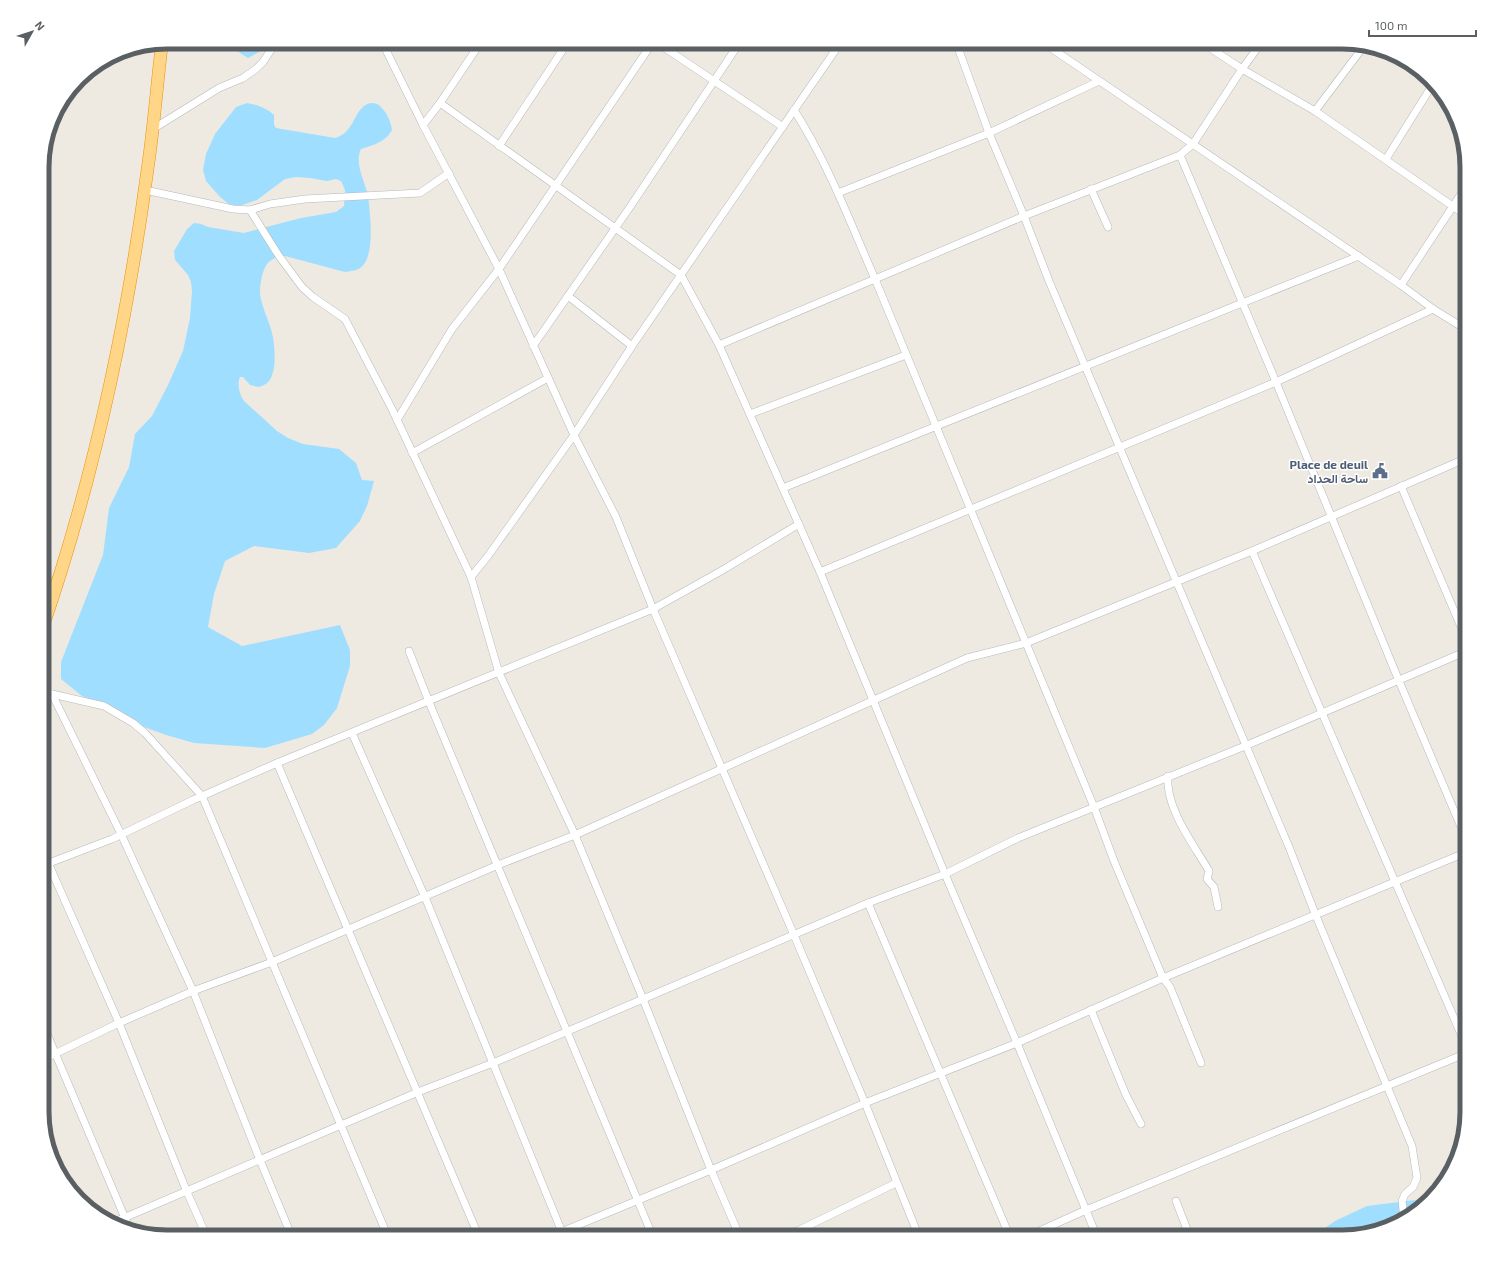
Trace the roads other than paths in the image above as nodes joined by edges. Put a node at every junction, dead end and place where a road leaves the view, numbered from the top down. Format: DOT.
graph roads {
  1 [pos="161,49"];
  2 [pos="271,49"];
  3 [pos="388,49"];
  4 [pos="476,49"];
  5 [pos="563,49"];
  6 [pos="649,49"];
  7 [pos="665,49"];
  8 [pos="735,49"];
  9 [pos="836,49"];
  10 [pos="959,49"];
  11 [pos="1052,49"];
  12 [pos="1212,49"];
  13 [pos="1257,49"];
  14 [pos="1360,51"];
  15 [pos="1242,70"];
  16 [pos="1099,80"];
  17 [pos="714,81"];
  18 [pos="1429,88"];
  19 [pos="440,104"];
  20 [pos="794,110"];
  21 [pos="1315,111"];
  22 [pos="423,125"];
  23 [pos="783,127"];
  24 [pos="153,129"];
  25 [pos="989,133"];
  26 [pos="1193,144"];
  27 [pos="499,146"];
  28 [pos="1180,155"];
  29 [pos="1386,159"];
  30 [pos="449,173"];
  31 [pos="556,186"];
  32 [pos="145,190"];
  33 [pos="1091,190"];
  34 [pos="838,193"];
  35 [pos="1460,196"];
  36 [pos="1453,206"];
  37 [pos="250,210"];
  38 [pos="1460,211"];
  39 [pos="1024,216"];
  40 [pos="616,228"];
  41 [pos="1108,228"];
  42 [pos="1359,256"];
  43 [pos="499,269"];
  44 [pos="681,275"];
  45 [pos="875,279"];
  46 [pos="1401,285"];
  47 [pos="568,296"];
  48 [pos="1242,303"];
  49 [pos="1433,308"];
  50 [pos="1460,325"];
  51 [pos="719,345"];
  52 [pos="534,346"];
  53 [pos="632,346"];
  54 [pos="906,355"];
  55 [pos="1085,366"];
  56 [pos="548,378"];
  57 [pos="1276,382"];
  58 [pos="750,414"];
  59 [pos="397,420"];
  60 [pos="936,426"];
  61 [pos="574,435"];
  62 [pos="1119,447"];
  63 [pos="412,453"];
  64 [pos="1460,461"];
  65 [pos="1401,486"];
  66 [pos="783,488"];
  67 [pos="970,509"];
  68 [pos="1330,517"];
  69 [pos="799,524"];
  70 [pos="1252,551"];
  71 [pos="820,572"];
  72 [pos="471,577"];
  73 [pos="1176,582"];
  74 [pos="49,607"];
  75 [pos="653,610"];
  76 [pos="1460,625"];
  77 [pos="1026,644"];
  78 [pos="409,651"];
  79 [pos="1460,655"];
  80 [pos="499,673"];
  81 [pos="1398,681"];
  82 [pos="49,694"];
  83 [pos="52,694"];
  84 [pos="873,701"];
  85 [pos="429,702"];
  86 [pos="1322,713"];
  87 [pos="352,732"];
  88 [pos="1245,746"];
  89 [pos="278,763"];
  90 [pos="722,769"];
  91 [pos="1168,776"];
  92 [pos="202,796"];
  93 [pos="1094,807"];
  94 [pos="1460,825"];
  95 [pos="121,834"];
  96 [pos="575,835"];
  97 [pos="1460,855"];
  98 [pos="49,863"];
  99 [pos="498,865"];
  100 [pos="945,874"];
  101 [pos="1395,882"];
  102 [pos="425,897"];
  103 [pos="868,903"];
  104 [pos="1218,907"];
  105 [pos="1316,916"];
  106 [pos="349,930"];
  107 [pos="794,935"];
  108 [pos="272,962"];
  109 [pos="1163,978"];
  110 [pos="193,991"];
  111 [pos="643,999"];
  112 [pos="1091,1010"];
  113 [pos="119,1023"];
  114 [pos="568,1032"];
  115 [pos="1460,1032"];
  116 [pos="49,1038"];
  117 [pos="1017,1043"];
  118 [pos="56,1054"];
  119 [pos="1460,1056"];
  120 [pos="49,1057"];
  121 [pos="493,1063"];
  122 [pos="1201,1063"];
  123 [pos="941,1073"];
  124 [pos="1387,1086"];
  125 [pos="418,1092"];
  126 [pos="865,1103"];
  127 [pos="1141,1124"];
  128 [pos="341,1125"];
  129 [pos="260,1160"];
  130 [pos="711,1170"];
  131 [pos="896,1183"];
  132 [pos="187,1192"];
  133 [pos="638,1201"];
  134 [pos="1176,1201"];
  135 [pos="1086,1210"];
  136 [pos="1403,1213"];
  137 [pos="125,1217"];
  138 [pos="119,1220"];
  139 [pos="127,1223"];
  140 [pos="204,1230"];
  141 [pos="289,1230"];
  142 [pos="385,1230"];
  143 [pos="476,1230"];
  144 [pos="561,1230"];
  145 [pos="572,1230"];
  146 [pos="650,1230"];
  147 [pos="737,1230"];
  148 [pos="800,1230"];
  149 [pos="916,1230"];
  150 [pos="1007,1230"];
  151 [pos="1042,1230"];
  152 [pos="1094,1230"];
  153 [pos="1187,1230"];
  1 -- 24 [label="highway"];
  2 -- 24 [label="street"];
  3 -- 22 [label="street"];
  4 -- 19 [label="street"];
  5 -- 27 [label="street"];
  6 -- 31 [label="street"];
  7 -- 17 [label="street"];
  8 -- 17 [label="street"];
  9 -- 20 [label="street"];
  10 -- 25 [label="street"];
  11 -- 16 [label="street"];
  12 -- 15 [label="street"];
  13 -- 15 [label="street"];
  14 -- 21 [label="street"];
  15 -- 21 [label="street"];
  15 -- 26 [label="street"];
  16 -- 25 [label="street"];
  16 -- 26 [label="street"];
  17 -- 23 [label="street"];
  17 -- 40 [label="street"];
  18 -- 29 [label="street"];
  19 -- 22 [label="street"];
  19 -- 27 [label="street"];
  20 -- 23 [label="street"];
  20 -- 34 [label="street"];
  21 -- 29 [label="street"];
  22 -- 30 [label="street"];
  23 -- 44 [label="street"];
  24 -- 32 [label="highway"];
  25 -- 34 [label="street"];
  25 -- 39 [label="street"];
  26 -- 28 [label="street"];
  26 -- 42 [label="street"];
  27 -- 31 [label="street"];
  28 -- 33 [label="street"];
  28 -- 48 [label="street"];
  29 -- 36 [label="street"];
  30 -- 37 [label="street"];
  30 -- 43 [label="street"];
  31 -- 40 [label="street"];
  31 -- 43 [label="street"];
  32 -- 37 [label="street"];
  32 -- 74 [label="highway"];
  33 -- 39 [label="street"];
  33 -- 41 [label="street"];
  34 -- 45 [label="street"];
  35 -- 36 [label="street"];
  36 -- 38 [label="street"];
  36 -- 46 [label="street"];
  37 -- 59 [label="street"];
  39 -- 45 [label="street"];
  39 -- 55 [label="street"];
  40 -- 44 [label="street"];
  40 -- 47 [label="street"];
  42 -- 46 [label="street"];
  42 -- 48 [label="street"];
  43 -- 52 [label="street"];
  43 -- 59 [label="street"];
  44 -- 51 [label="street"];
  44 -- 53 [label="street"];
  45 -- 51 [label="street"];
  45 -- 54 [label="street"];
  46 -- 49 [label="street"];
  47 -- 52 [label="street"];
  47 -- 53 [label="street"];
  48 -- 55 [label="street"];
  48 -- 57 [label="street"];
  49 -- 50 [label="street"];
  49 -- 57 [label="street"];
  51 -- 58 [label="street"];
  52 -- 56 [label="street"];
  53 -- 61 [label="street"];
  54 -- 58 [label="street"];
  54 -- 60 [label="street"];
  55 -- 60 [label="street"];
  55 -- 62 [label="street"];
  56 -- 61 [label="street"];
  56 -- 63 [label="street"];
  57 -- 62 [label="street"];
  57 -- 68 [label="street"];
  58 -- 66 [label="street"];
  59 -- 63 [label="street"];
  60 -- 66 [label="street"];
  60 -- 67 [label="street"];
  61 -- 72 [label="street"];
  61 -- 75 [label="street"];
  62 -- 67 [label="street"];
  62 -- 73 [label="street"];
  63 -- 72 [label="street"];
  64 -- 65 [label="street"];
  65 -- 68 [label="street"];
  65 -- 76 [label="street"];
  66 -- 69 [label="street"];
  67 -- 71 [label="street"];
  67 -- 77 [label="street"];
  68 -- 70 [label="street"];
  68 -- 81 [label="street"];
  69 -- 71 [label="street"];
  69 -- 75 [label="street"];
  70 -- 73 [label="street"];
  70 -- 86 [label="street"];
  71 -- 84 [label="street"];
  72 -- 80 [label="street"];
  73 -- 77 [label="street"];
  73 -- 88 [label="street"];
  75 -- 80 [label="street"];
  75 -- 90 [label="street"];
  77 -- 84 [label="street"];
  77 -- 93 [label="street"];
  78 -- 85 [label="street"];
  79 -- 81 [label="street"];
  80 -- 85 [label="street"];
  80 -- 96 [label="street"];
  81 -- 86 [label="street"];
  81 -- 94 [label="street"];
  82 -- 83 [label="street"];
  83 -- 92 [label="street"];
  83 -- 95 [label="street"];
  84 -- 90 [label="street"];
  84 -- 100 [label="street"];
  85 -- 87 [label="street"];
  85 -- 99 [label="street"];
  86 -- 88 [label="street"];
  86 -- 101 [label="street"];
  87 -- 89 [label="street"];
  87 -- 102 [label="street"];
  88 -- 91 [label="street"];
  88 -- 105 [label="street"];
  89 -- 92 [label="street"];
  89 -- 106 [label="street"];
  90 -- 96 [label="street"];
  90 -- 107 [label="street"];
  91 -- 93 [label="street"];
  91 -- 104 [label="street"];
  92 -- 95 [label="street"];
  92 -- 108 [label="street"];
  93 -- 100 [label="street"];
  93 -- 109 [label="street"];
  95 -- 98 [label="street"];
  95 -- 110 [label="street"];
  96 -- 99 [label="street"];
  96 -- 111 [label="street"];
  97 -- 101 [label="street"];
  98 -- 113 [label="street"];
  99 -- 102 [label="street"];
  99 -- 114 [label="street"];
  100 -- 103 [label="street"];
  100 -- 117 [label="street"];
  101 -- 105 [label="street"];
  101 -- 115 [label="street"];
  102 -- 106 [label="street"];
  102 -- 121 [label="street"];
  103 -- 107 [label="street"];
  103 -- 123 [label="street"];
  105 -- 109 [label="street"];
  105 -- 124 [label="street"];
  106 -- 108 [label="street"];
  106 -- 125 [label="street"];
  107 -- 111 [label="street"];
  107 -- 126 [label="street"];
  108 -- 110 [label="street"];
  108 -- 128 [label="street"];
  109 -- 112 [label="street"];
  109 -- 122 [label="street"];
  110 -- 113 [label="street"];
  110 -- 129 [label="street"];
  111 -- 114 [label="street"];
  111 -- 130 [label="street"];
  112 -- 117 [label="street"];
  112 -- 127 [label="street"];
  113 -- 118 [label="street"];
  113 -- 132 [label="street"];
  114 -- 121 [label="street"];
  114 -- 133 [label="street"];
  116 -- 118 [label="street"];
  117 -- 123 [label="street"];
  117 -- 135 [label="street"];
  118 -- 120 [label="street"];
  118 -- 137 [label="street"];
  119 -- 124 [label="street"];
  121 -- 125 [label="street"];
  121 -- 144 [label="street"];
  123 -- 126 [label="street"];
  123 -- 150 [label="street"];
  124 -- 135 [label="street"];
  124 -- 136 [label="street"];
  125 -- 128 [label="street"];
  125 -- 143 [label="street"];
  126 -- 130 [label="street"];
  126 -- 131 [label="street"];
  128 -- 129 [label="street"];
  128 -- 142 [label="street"];
  129 -- 132 [label="street"];
  129 -- 141 [label="street"];
  130 -- 133 [label="street"];
  130 -- 147 [label="street"];
  131 -- 148 [label="street"];
  131 -- 149 [label="street"];
  132 -- 137 [label="street"];
  132 -- 140 [label="street"];
  133 -- 145 [label="street"];
  133 -- 146 [label="street"];
  134 -- 153 [label="street"];
  135 -- 151 [label="street"];
  135 -- 152 [label="street"];
  137 -- 138 [label="street"];
  137 -- 139 [label="street"];
}
